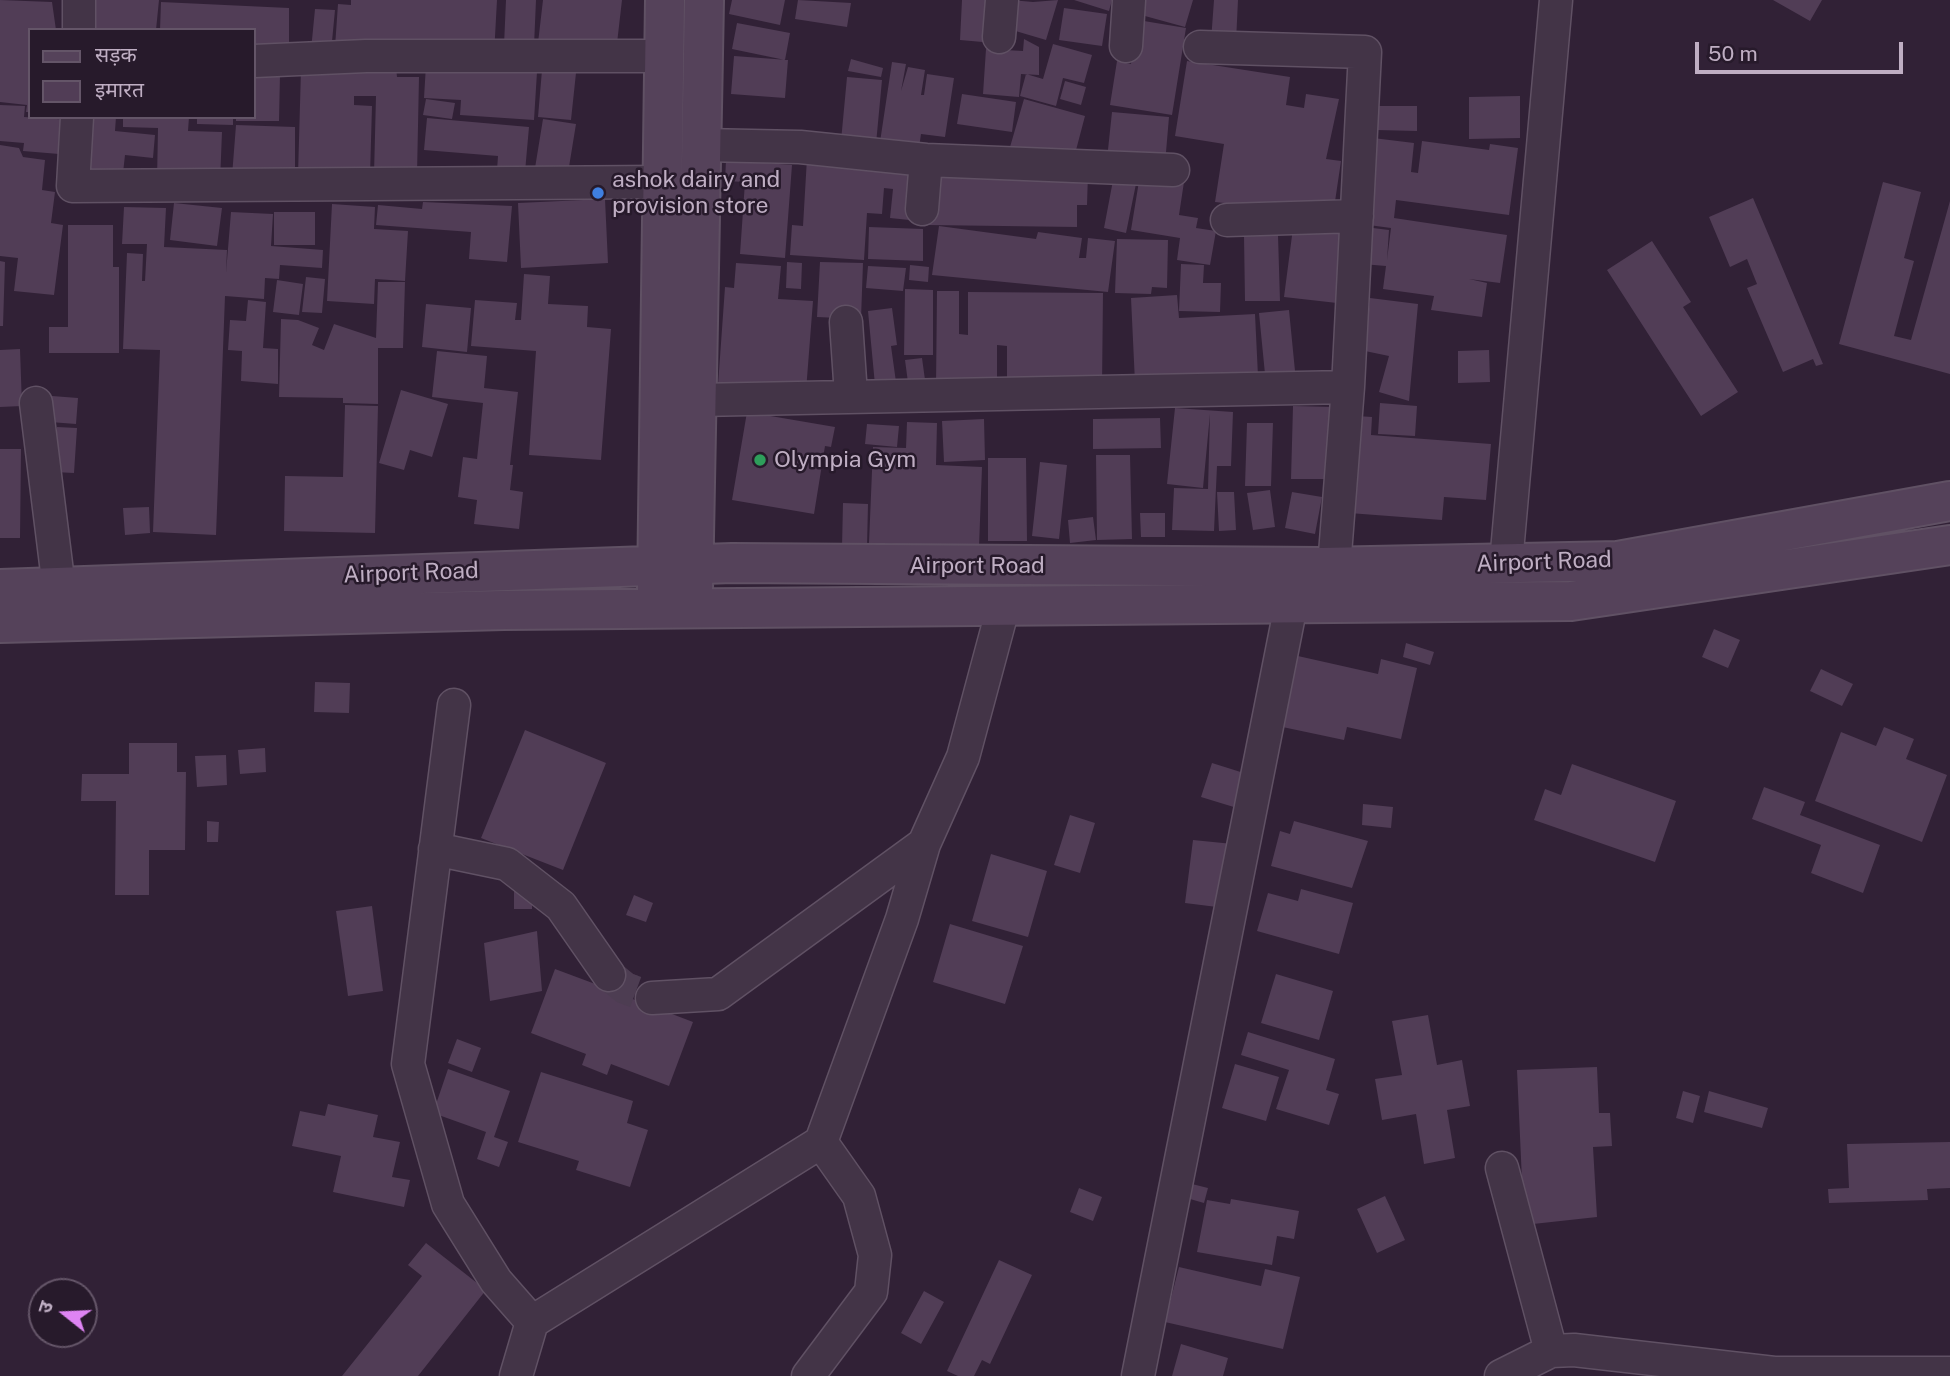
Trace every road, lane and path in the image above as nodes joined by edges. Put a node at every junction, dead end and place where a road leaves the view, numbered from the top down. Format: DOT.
graph roads {
  1 [pos="79,0"];
  2 [pos="666,0"];
  3 [pos="704,0"];
  4 [pos="1002,0"];
  5 [pos="1129,0"];
  6 [pos="1556,0"];
  7 [pos="79,28"];
  8 [pos="999,37"];
  9 [pos="1126,46"];
  10 [pos="1200,47"];
  11 [pos="665,56"];
  12 [pos="256,61"];
  13 [pos="76,119"];
  14 [pos="702,145"];
  15 [pos="926,160"];
  16 [pos="1172,170"];
  17 [pos="663,182"];
  18 [pos="922,209"];
  19 [pos="1357,216"];
  20 [pos="1227,220"];
  21 [pos="846,322"];
  22 [pos="1348,387"];
  23 [pos="851,395"];
  24 [pos="698,400"];
  25 [pos="36,403"];
  26 [pos="1950,502"];
  27 [pos="1950,545"];
  28 [pos="1506,563"];
  29 [pos="694,564"];
  30 [pos="657,565"];
  31 [pos="1334,567"];
  32 [pos="59,587"];
  33 [pos="0,589"];
  34 [pos="1291,605"];
  35 [pos="1003,608"];
  36 [pos="675,609"];
  37 [pos="0,623"];
  38 [pos="454,705"];
  39 [pos="924,844"];
  40 [pos="435,849"];
  41 [pos="609,975"];
  42 [pos="652,998"];
  43 [pos="821,1142"];
  44 [pos="1502,1168"];
  45 [pos="532,1322"];
  46 [pos="1551,1351"];
  47 [pos="1950,1373"];
  48 [pos="516,1376"];
  49 [pos="808,1376"];
  50 [pos="1138,1376"];
  51 [pos="1501,1376"];
  1 -- 7 [label="street"];
  2 -- 11 [label="main road"];
  3 -- 14 [label="main road"];
  4 -- 8 [label="street"];
  5 -- 9 [label="street"];
  6 -- 28 [label="street"];
  10 -- 19 [label="street"];
  11 -- 12 [label="street"];
  11 -- 17 [label="main road"];
  13 -- 17 [label="street"];
  14 -- 15 [label="street"];
  14 -- 24 [label="main road"];
  15 -- 16 [label="street"];
  15 -- 18 [label="street"];
  17 -- 30 [label="main road"];
  19 -- 20 [label="street"];
  19 -- 22 [label="street"];
  21 -- 23 [label="street"];
  22 -- 23 [label="street"];
  22 -- 31 [label="street"];
  23 -- 24 [label="street"];
  24 -- 29 [label="main road"];
  25 -- 32 [label="street"];
  26 -- 28 [label="main road, Airport Road"];
  27 -- 34 [label="main road, Airport Road"];
  28 -- 31 [label="main road, Airport Road"];
  29 -- 30 [label="main road, Airport Road"];
  29 -- 31 [label="main road, Airport Road"];
  29 -- 36 [label="main road"];
  30 -- 32 [label="main road, Airport Road"];
  30 -- 36 [label="main road"];
  32 -- 33 [label="main road, Airport Road"];
  34 -- 35 [label="main road, Airport Road"];
  34 -- 50 [label="street"];
  35 -- 36 [label="main road, Airport Road"];
  35 -- 39 [label="street"];
  36 -- 37 [label="main road, Airport Road"];
  38 -- 40 [label="street"];
  39 -- 42 [label="street"];
  39 -- 43 [label="street"];
  40 -- 41 [label="street"];
  40 -- 45 [label="street"];
  43 -- 45 [label="street"];
  43 -- 49 [label="street"];
  44 -- 46 [label="street"];
  45 -- 48 [label="street"];
  46 -- 47 [label="street"];
  46 -- 51 [label="street"];
}
